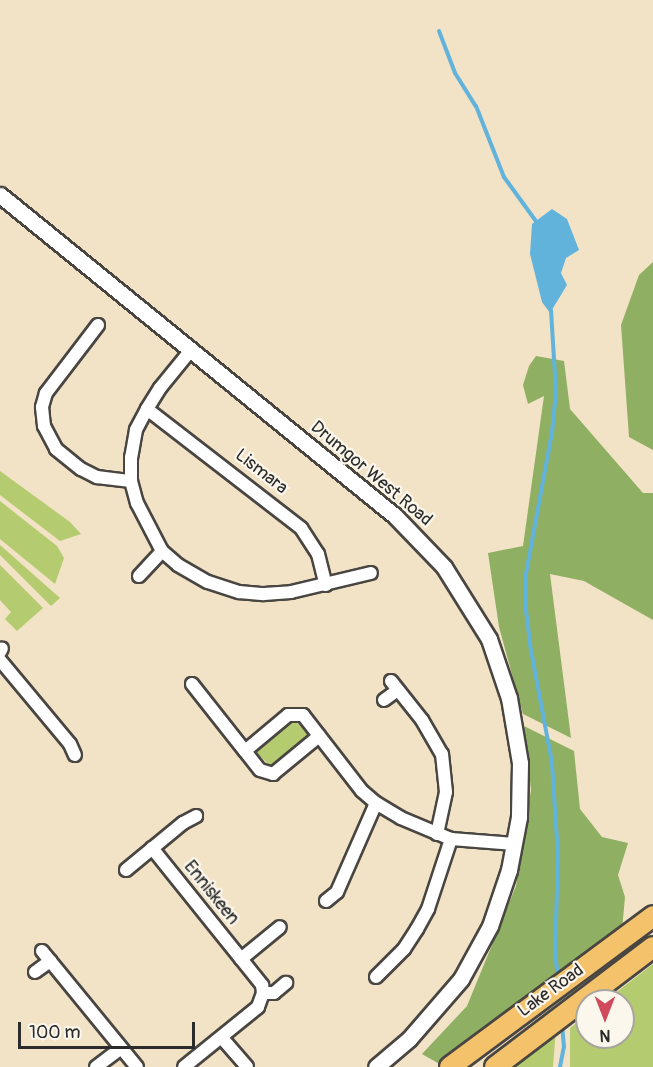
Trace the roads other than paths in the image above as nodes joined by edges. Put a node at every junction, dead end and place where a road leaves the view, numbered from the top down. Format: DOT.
graph roads {
  1 [pos="0,195"];
  2 [pos="98,325"];
  3 [pos="191,350"];
  4 [pos="147,409"];
  5 [pos="131,481"];
  6 [pos="162,551"];
  7 [pos="371,573"];
  8 [pos="139,576"];
  9 [pos="326,585"];
  10 [pos="1,653"];
  11 [pos="192,684"];
  12 [pos="384,700"];
  13 [pos="319,736"];
  14 [pos="245,751"];
  15 [pos="75,755"];
  16 [pos="376,803"];
  17 [pos="196,816"];
  18 [pos="437,834"];
  19 [pos="451,839"];
  20 [pos="515,844"];
  21 [pos="152,848"];
  22 [pos="126,870"];
  23 [pos="326,901"];
  24 [pos="653,916"];
  25 [pos="280,927"];
  26 [pos="653,947"];
  27 [pos="241,959"];
  28 [pos="35,972"];
  29 [pos="376,977"];
  30 [pos="286,983"];
  31 [pos="263,993"];
  32 [pos="222,1038"];
  33 [pos="121,1048"];
  34 [pos="96,1067"];
  35 [pos="137,1067"];
  36 [pos="184,1067"];
  37 [pos="247,1067"];
  38 [pos="376,1067"];
  39 [pos="450,1067"];
  40 [pos="495,1067"];
  1 -- 3 [label="street, Drumgor West Road"];
  2 -- 5 [label="street"];
  3 -- 4 [label="street"];
  3 -- 20 [label="street, Drumgor West Road"];
  4 -- 5 [label="street"];
  4 -- 9 [label="street, Lismara"];
  5 -- 6 [label="street"];
  6 -- 8 [label="street"];
  6 -- 9 [label="street"];
  7 -- 9 [label="street"];
  10 -- 15 [label="street"];
  11 -- 14 [label="street"];
  12 -- 18 [label="street"];
  13 -- 14 [label="street"];
  13 -- 14 [label="street"];
  13 -- 16 [label="street"];
  16 -- 18 [label="street"];
  16 -- 23 [label="street"];
  17 -- 21 [label="street"];
  18 -- 19 [label="street"];
  19 -- 20 [label="street"];
  19 -- 29 [label="street"];
  20 -- 38 [label="street, Drumgor West Road"];
  21 -- 22 [label="street"];
  21 -- 27 [label="street, Enniskeen"];
  24 -- 39 [label="highway, Lake Road"];
  25 -- 27 [label="street"];
  26 -- 40 [label="highway, Lake Road"];
  27 -- 31 [label="street, Enniskeen"];
  28 -- 33 [label="street"];
  30 -- 31 [label="street"];
  31 -- 32 [label="street"];
  32 -- 36 [label="street"];
  32 -- 37 [label="street"];
  33 -- 34 [label="street"];
  33 -- 35 [label="street"];
}
